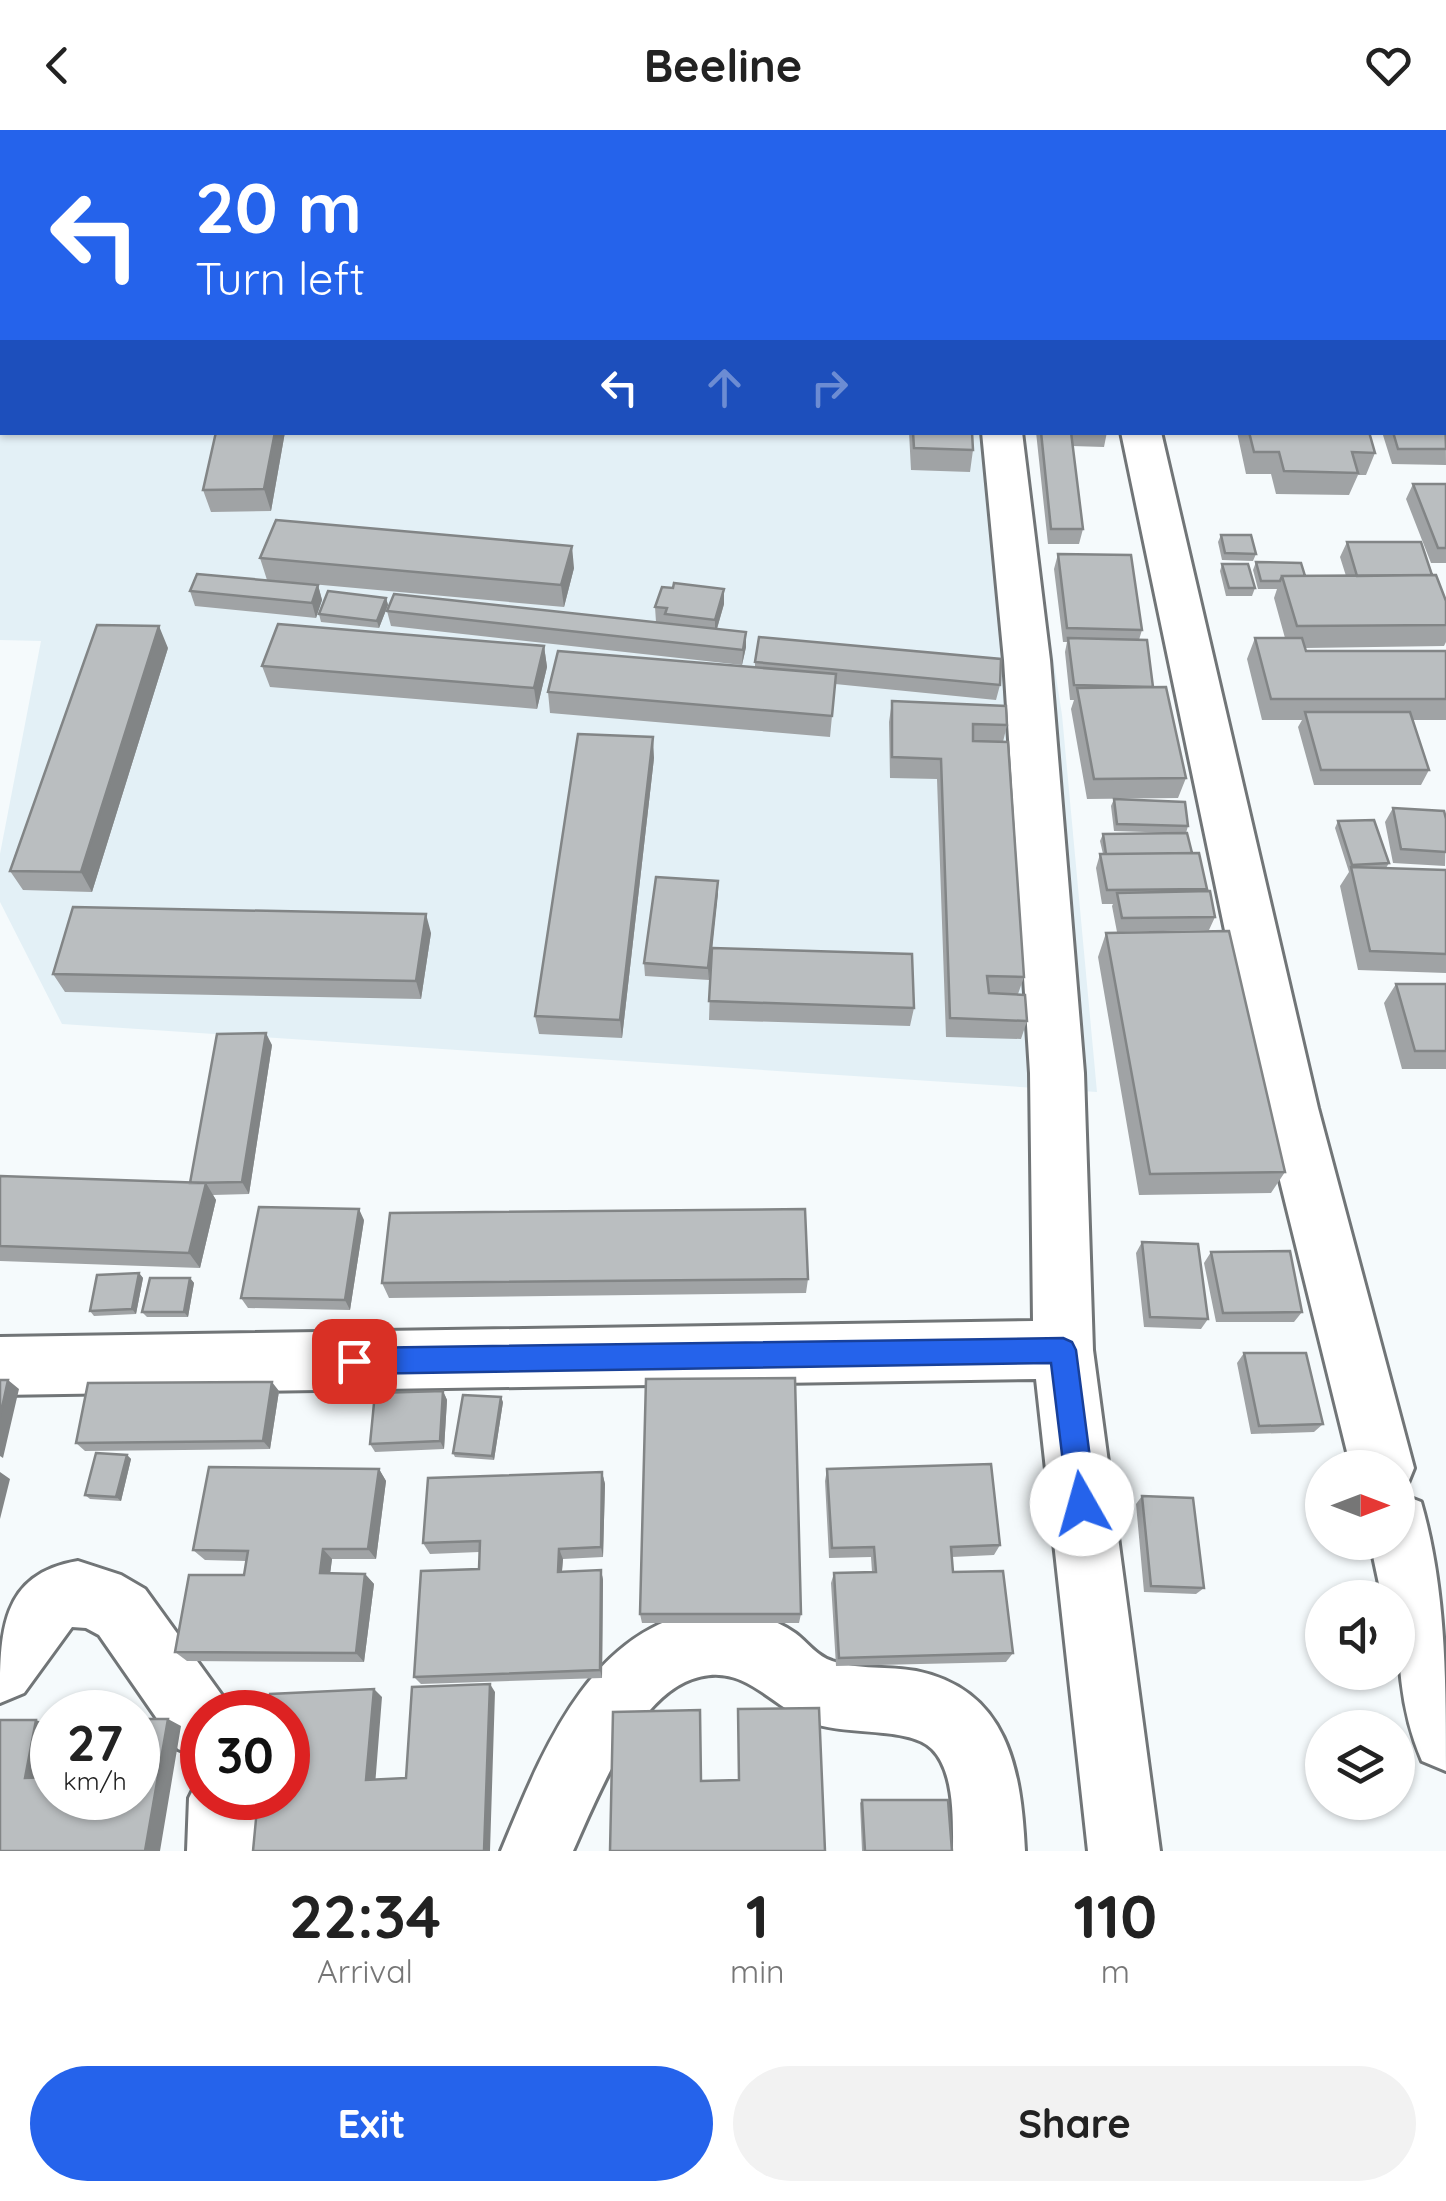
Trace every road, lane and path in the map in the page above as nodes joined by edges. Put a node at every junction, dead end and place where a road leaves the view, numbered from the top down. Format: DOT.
graph roads {
  1 [pos="1002,435"];
  2 [pos="1143,435"];
  3 [pos="1063,1350"];
  4 [pos="0,1366"];
  5 [pos="1378,1450"];
  6 [pos="1416,1547"];
  7 [pos="0,1669"];
  8 [pos="180,1694"];
  9 [pos="1446,1736"];
  10 [pos="223,1820"];
  11 [pos="222,1851"];
  12 [pos="538,1851"];
  13 [pos="989,1851"];
  14 [pos="1124,1851"];
  1 -- 3 [label="street"];
  2 -- 5 [label="street"];
  3 -- 4 [label="street"];
  3 -- 14 [label="street"];
  6 -- 9 [label="street"];
  7 -- 8 [label="street"];
  10 -- 11 [label="street"];
  12 -- 13 [label="street"];
}
